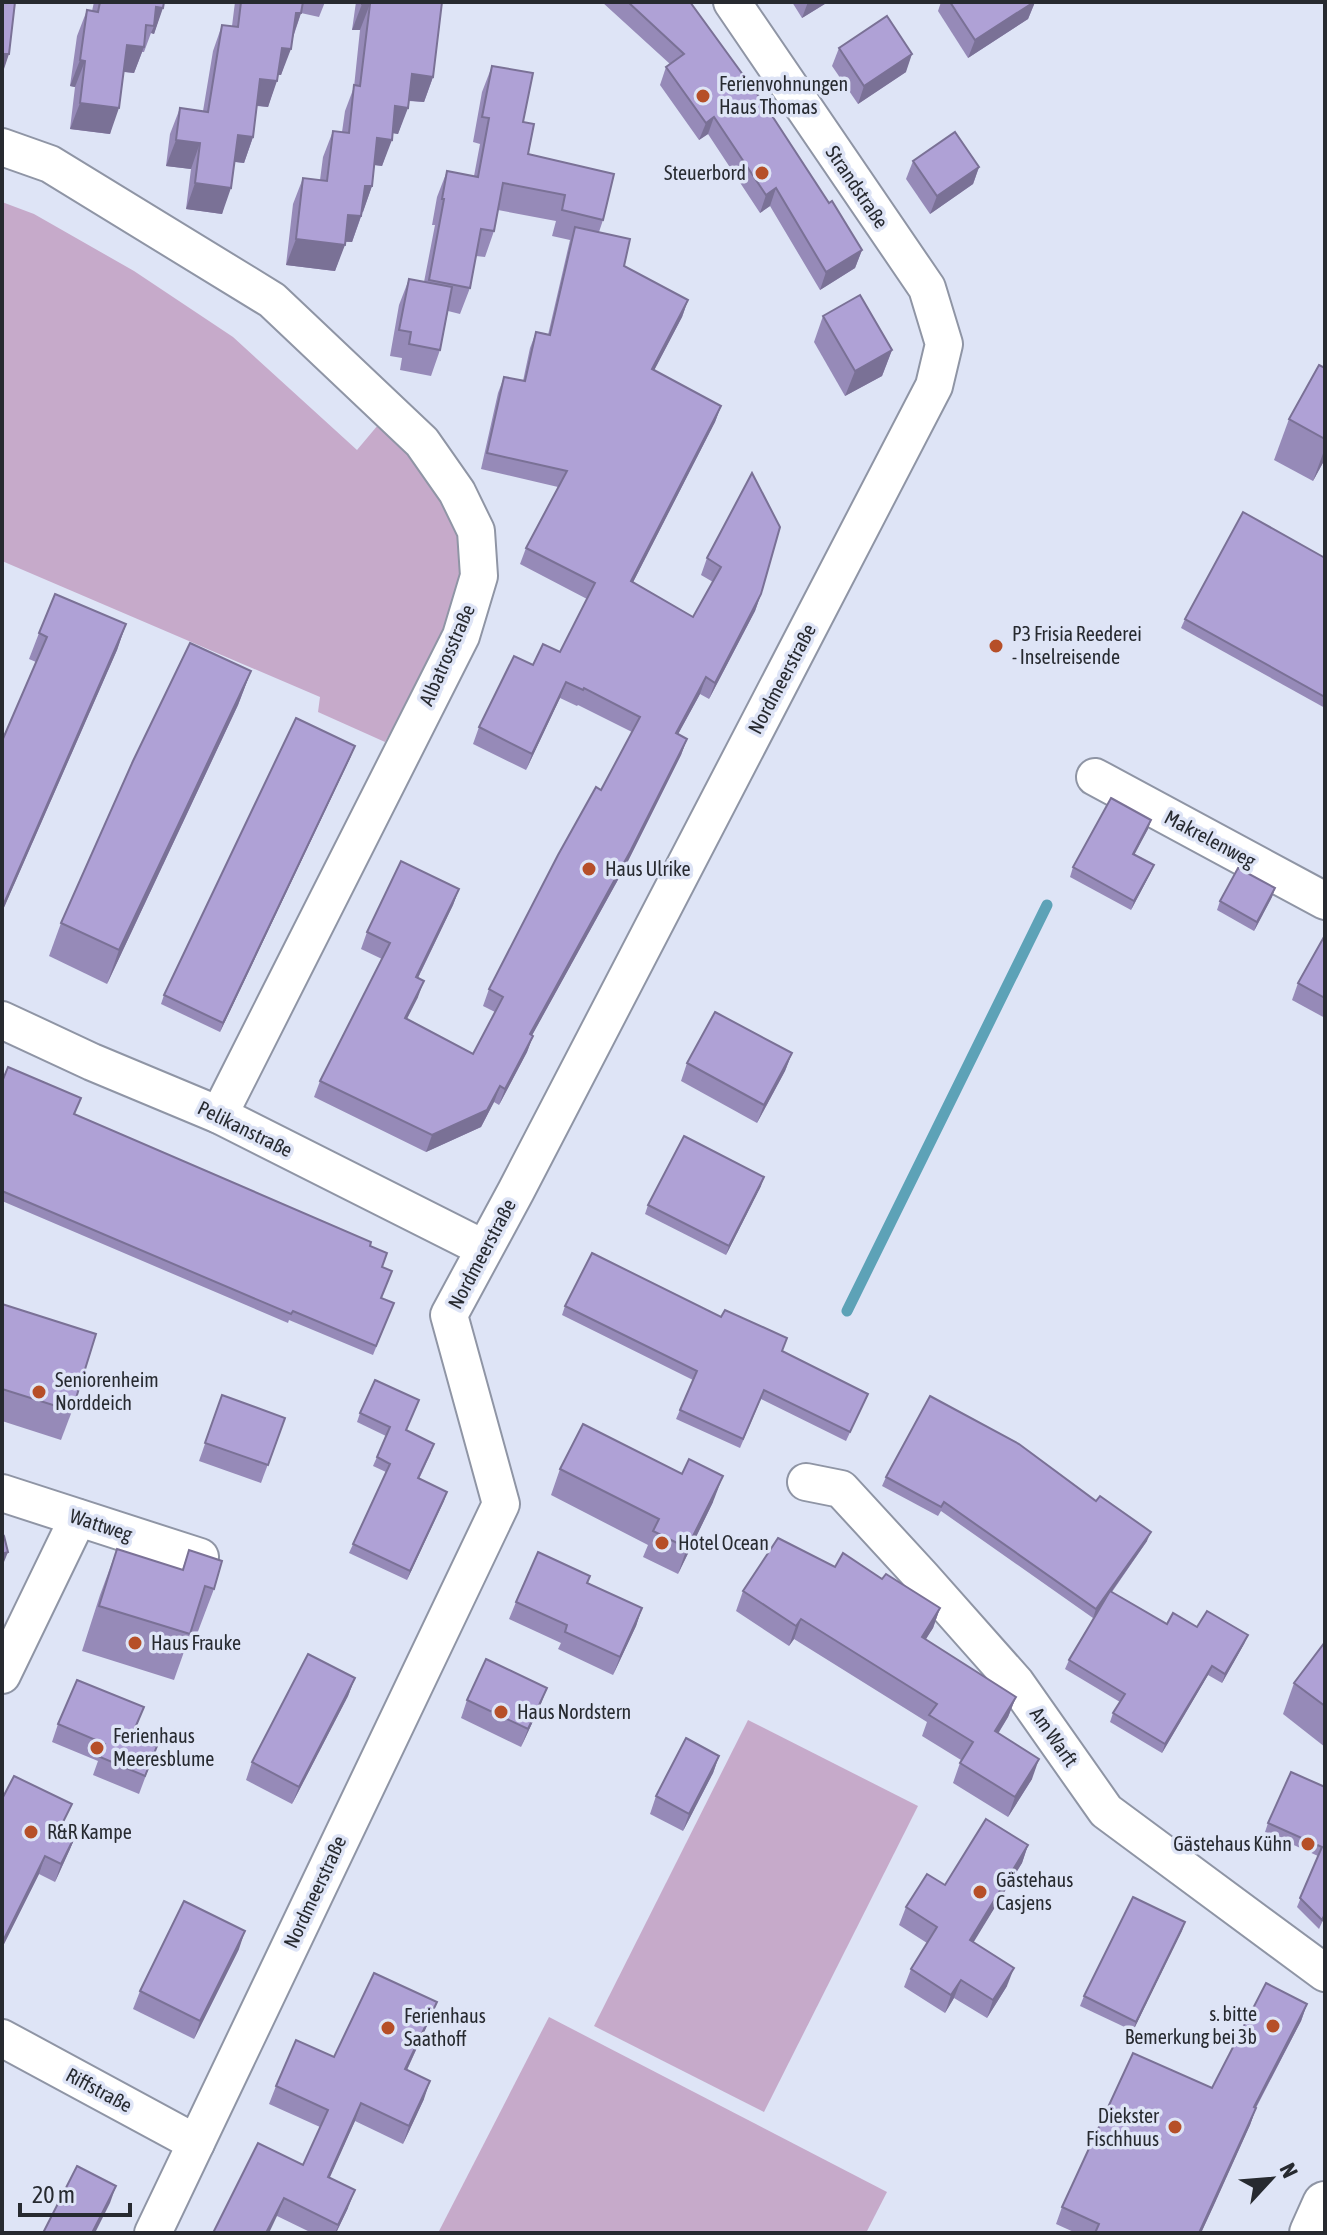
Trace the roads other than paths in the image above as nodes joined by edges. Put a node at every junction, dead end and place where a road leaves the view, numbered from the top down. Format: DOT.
graph roads {
  1 [pos="732,2"];
  2 [pos="2,147"];
  3 [pos="934,386"];
  4 [pos="1095,777"];
  5 [pos="1325,901"];
  6 [pos="2,1020"];
  7 [pos="219,1115"];
  8 [pos="483,1248"];
  9 [pos="806,1482"];
  10 [pos="2,1493"];
  11 [pos="78,1518"];
  12 [pos="200,1557"];
  13 [pos="2,1675"];
  14 [pos="1325,1973"];
  15 [pos="2,2038"];
  16 [pos="196,2143"];
  17 [pos="1325,2204"];
  18 [pos="153,2233"];
  19 [pos="1312,2233"];
  1 -- 3 [label="street, Strandstraße"];
  2 -- 7 [label="street, Albatrosstraße"];
  3 -- 8 [label="street, Nordmeerstraße"];
  4 -- 5 [label="street, Makrelenweg"];
  6 -- 7 [label="street, Pelikanstraße"];
  7 -- 8 [label="street, Pelikanstraße"];
  8 -- 16 [label="street, Nordmeerstraße"];
  9 -- 14 [label="street, Am Warft"];
  10 -- 11 [label="street, Wattweg"];
  11 -- 12 [label="street, Wattweg"];
  11 -- 13 [label="street"];
  15 -- 16 [label="street, Riffstraße"];
  16 -- 18 [label="street, Nordmeerstraße"];
  17 -- 19 [label="street"];
}
